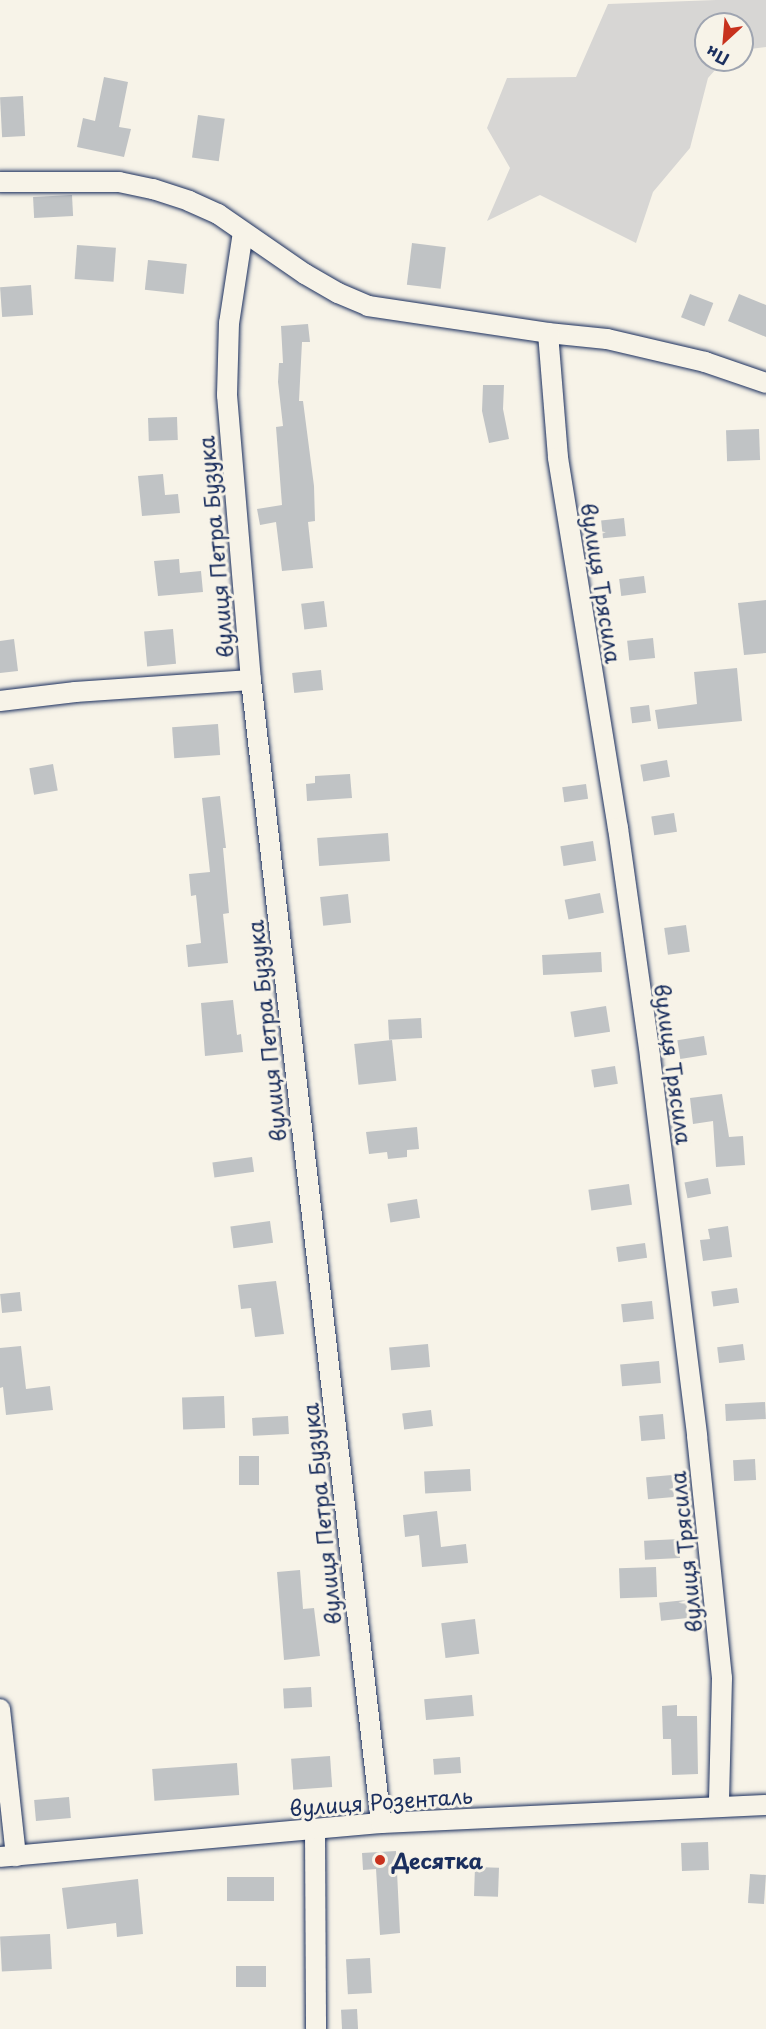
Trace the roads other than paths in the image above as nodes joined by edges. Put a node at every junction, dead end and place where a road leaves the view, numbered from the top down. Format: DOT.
graph roads {
  1 [pos="0,182"];
  2 [pos="243,232"];
  3 [pos="548,333"];
  4 [pos="766,383"];
  5 [pos="250,680"];
  6 [pos="0,701"];
  7 [pos="0,1709"];
  8 [pos="719,1805"];
  9 [pos="766,1805"];
  10 [pos="381,1823"];
  11 [pos="315,1829"];
  12 [pos="8,1856"];
  13 [pos="316,2029"];
  1 -- 2 [label="street"];
  2 -- 3 [label="street"];
  2 -- 5 [label="street, вулиця Петра Бузука"];
  3 -- 4 [label="street"];
  3 -- 8 [label="street, вулиця Трясила"];
  5 -- 6 [label="street"];
  5 -- 10 [label="street, вулиця Петра Бузука"];
  7 -- 12 [label="street"];
  8 -- 9 [label="street, вулиця Розенталь"];
  8 -- 10 [label="street, вулиця Розенталь"];
  10 -- 11 [label="street, вулиця Розенталь"];
  11 -- 12 [label="street, вулиця Розенталь"];
  11 -- 13 [label="street"];
}
